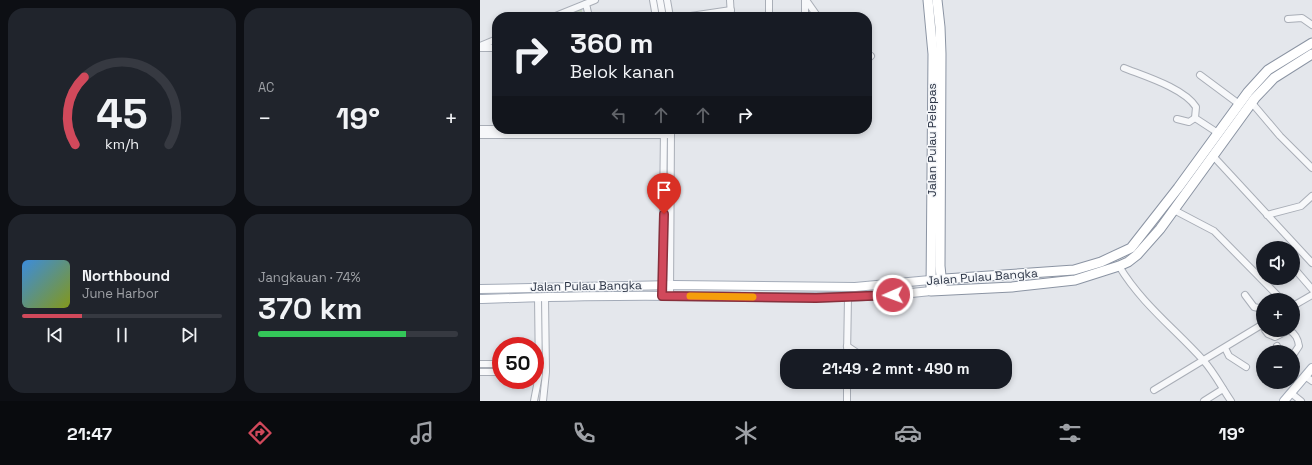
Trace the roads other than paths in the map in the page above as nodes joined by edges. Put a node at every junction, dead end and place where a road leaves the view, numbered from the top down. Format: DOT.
graph roads {
  1 [pos="595,0"];
  2 [pos="653,0"];
  3 [pos="660,0"];
  4 [pos="667,0"];
  5 [pos="730,0"];
  6 [pos="768,0"];
  7 [pos="805,0"];
  8 [pos="928,0"];
  9 [pos="937,0"];
  10 [pos="586,4"];
  11 [pos="730,10"];
  12 [pos="566,12"];
  13 [pos="588,12"];
  14 [pos="655,12"];
  15 [pos="662,12"];
  16 [pos="669,12"];
  17 [pos="722,12"];
  18 [pos="769,12"];
  19 [pos="805,12"];
  20 [pos="814,12"];
  21 [pos="1288,19"];
  22 [pos="1312,25"];
  23 [pos="492,41"];
  24 [pos="1312,43"];
  25 [pos="480,47"];
  26 [pos="492,48"];
  27 [pos="1312,54"];
  28 [pos="1124,68"];
  29 [pos="1200,75"];
  30 [pos="1252,103"];
  31 [pos="1239,104"];
  32 [pos="1195,118"];
  33 [pos="1177,119"];
  34 [pos="480,129"];
  35 [pos="492,129"];
  36 [pos="1218,133"];
  37 [pos="543,134"];
  38 [pos="668,134"];
  39 [pos="480,135"];
  40 [pos="1214,157"];
  41 [pos="1196,164"];
  42 [pos="1312,168"];
  43 [pos="1204,170"];
  44 [pos="1312,196"];
  45 [pos="1174,210"];
  46 [pos="1267,215"];
  47 [pos="1289,241"];
  48 [pos="1300,252"];
  49 [pos="1312,263"];
  50 [pos="1119,266"];
  51 [pos="1300,275"];
  52 [pos="930,280"];
  53 [pos="942,280"];
  54 [pos="666,285"];
  55 [pos="480,289"];
  56 [pos="1312,289"];
  57 [pos="943,290"];
  58 [pos="931,291"];
  59 [pos="1275,293"];
  60 [pos="1245,295"];
  61 [pos="1312,295"];
  62 [pos="666,296"];
  63 [pos="541,297"];
  64 [pos="848,297"];
  65 [pos="480,299"];
  66 [pos="1300,302"];
  67 [pos="1256,307"];
  68 [pos="1256,331"];
  69 [pos="539,337"];
  70 [pos="847,346"];
  71 [pos="1225,348"];
  72 [pos="852,349"];
  73 [pos="1204,361"];
  74 [pos="546,363"];
  75 [pos="480,364"];
  76 [pos="492,364"];
  77 [pos="1246,367"];
  78 [pos="1312,368"];
  79 [pos="480,372"];
  80 [pos="492,372"];
  81 [pos="546,372"];
  82 [pos="1305,376"];
  83 [pos="1312,382"];
  84 [pos="535,389"];
  85 [pos="848,389"];
  86 [pos="1223,389"];
  87 [pos="1154,390"];
  88 [pos="1291,393"];
  89 [pos="534,401"];
  90 [pos="542,401"];
  91 [pos="848,401"];
  92 [pos="1204,401"];
  93 [pos="1231,401"];
  94 [pos="1284,401"];
  95 [pos="1301,401"];
  1 -- 10 [label="street"];
  2 -- 14 [label="street"];
  3 -- 15 [label="street"];
  4 -- 16 [label="street"];
  5 -- 11 [label="street"];
  6 -- 18 [label="street"];
  7 -- 19 [label="street"];
  7 -- 20 [label="street"];
  8 -- 52 [label="highway, Jalan Pulau Pelepas"];
  9 -- 53 [label="highway, Jalan Pulau Pelepas"];
  10 -- 12 [label="street"];
  10 -- 13 [label="street"];
  11 -- 17 [label="street"];
  21 -- 22 [label="street"];
  23 -- 25 [label="street"];
  24 -- 31 [label="highway, Jalan Pulau Bangka"];
  25 -- 26 [label="street"];
  27 -- 30 [label="highway, Jalan Pulau Bangka"];
  28 -- 32 [label="street"];
  29 -- 31 [label="street"];
  30 -- 40 [label="highway, Jalan Pulau Bangka"];
  30 -- 42 [label="street"];
  31 -- 36 [label="highway, Jalan Pulau Bangka"];
  32 -- 33 [label="street"];
  32 -- 36 [label="street"];
  34 -- 35 [label="street"];
  36 -- 41 [label="highway, Jalan Pulau Bangka"];
  37 -- 39 [label="street"];
  38 -- 54 [label="street"];
  40 -- 43 [label="highway, Jalan Pulau Bangka"];
  40 -- 46 [label="street"];
  41 -- 43 [label="highway"];
  41 -- 53 [label="highway, Jalan Pulau Bangka"];
  43 -- 45 [label="highway, Jalan Pulau Bangka"];
  44 -- 46 [label="street"];
  45 -- 50 [label="highway, Jalan Pulau Bangka"];
  45 -- 59 [label="street"];
  46 -- 47 [label="street"];
  48 -- 49 [label="street"];
  50 -- 57 [label="highway, Jalan Pulau Bangka"];
  50 -- 73 [label="street"];
  51 -- 56 [label="street"];
  52 -- 53 [label="highway, Jalan Pulau Bangka"];
  52 -- 54 [label="main road, Jalan Pulau Bangka"];
  52 -- 58 [label="highway, Jalan Pulau Pelepas"];
  53 -- 57 [label="highway, Jalan Pulau Pelepas"];
  54 -- 55 [label="main road, Jalan Pulau Bangka"];
  54 -- 62 [label="street"];
  57 -- 58 [label="highway, Jalan Pulau Bangka"];
  58 -- 64 [label="main road, Jalan Pulau Bangka"];
  60 -- 67 [label="street"];
  61 -- 66 [label="street"];
  62 -- 63 [label="main road, Jalan Pulau Bangka"];
  62 -- 64 [label="main road, Jalan Pulau Bangka"];
  63 -- 65 [label="main road, Jalan Pulau Bangka"];
  63 -- 69 [label="street"];
  63 -- 74 [label="street"];
  64 -- 70 [label="street"];
  68 -- 71 [label="street"];
  70 -- 72 [label="street"];
  71 -- 73 [label="street"];
  71 -- 77 [label="street"];
  73 -- 86 [label="street"];
  73 -- 87 [label="street"];
  74 -- 81 [label="street"];
  75 -- 76 [label="street"];
  78 -- 82 [label="main road"];
  79 -- 80 [label="street"];
  81 -- 90 [label="street"];
  82 -- 83 [label="street"];
  82 -- 88 [label="main road"];
  84 -- 89 [label="street"];
  85 -- 91 [label="street"];
  86 -- 92 [label="street"];
  86 -- 93 [label="street"];
  88 -- 94 [label="main road"];
  88 -- 95 [label="street"];
}
